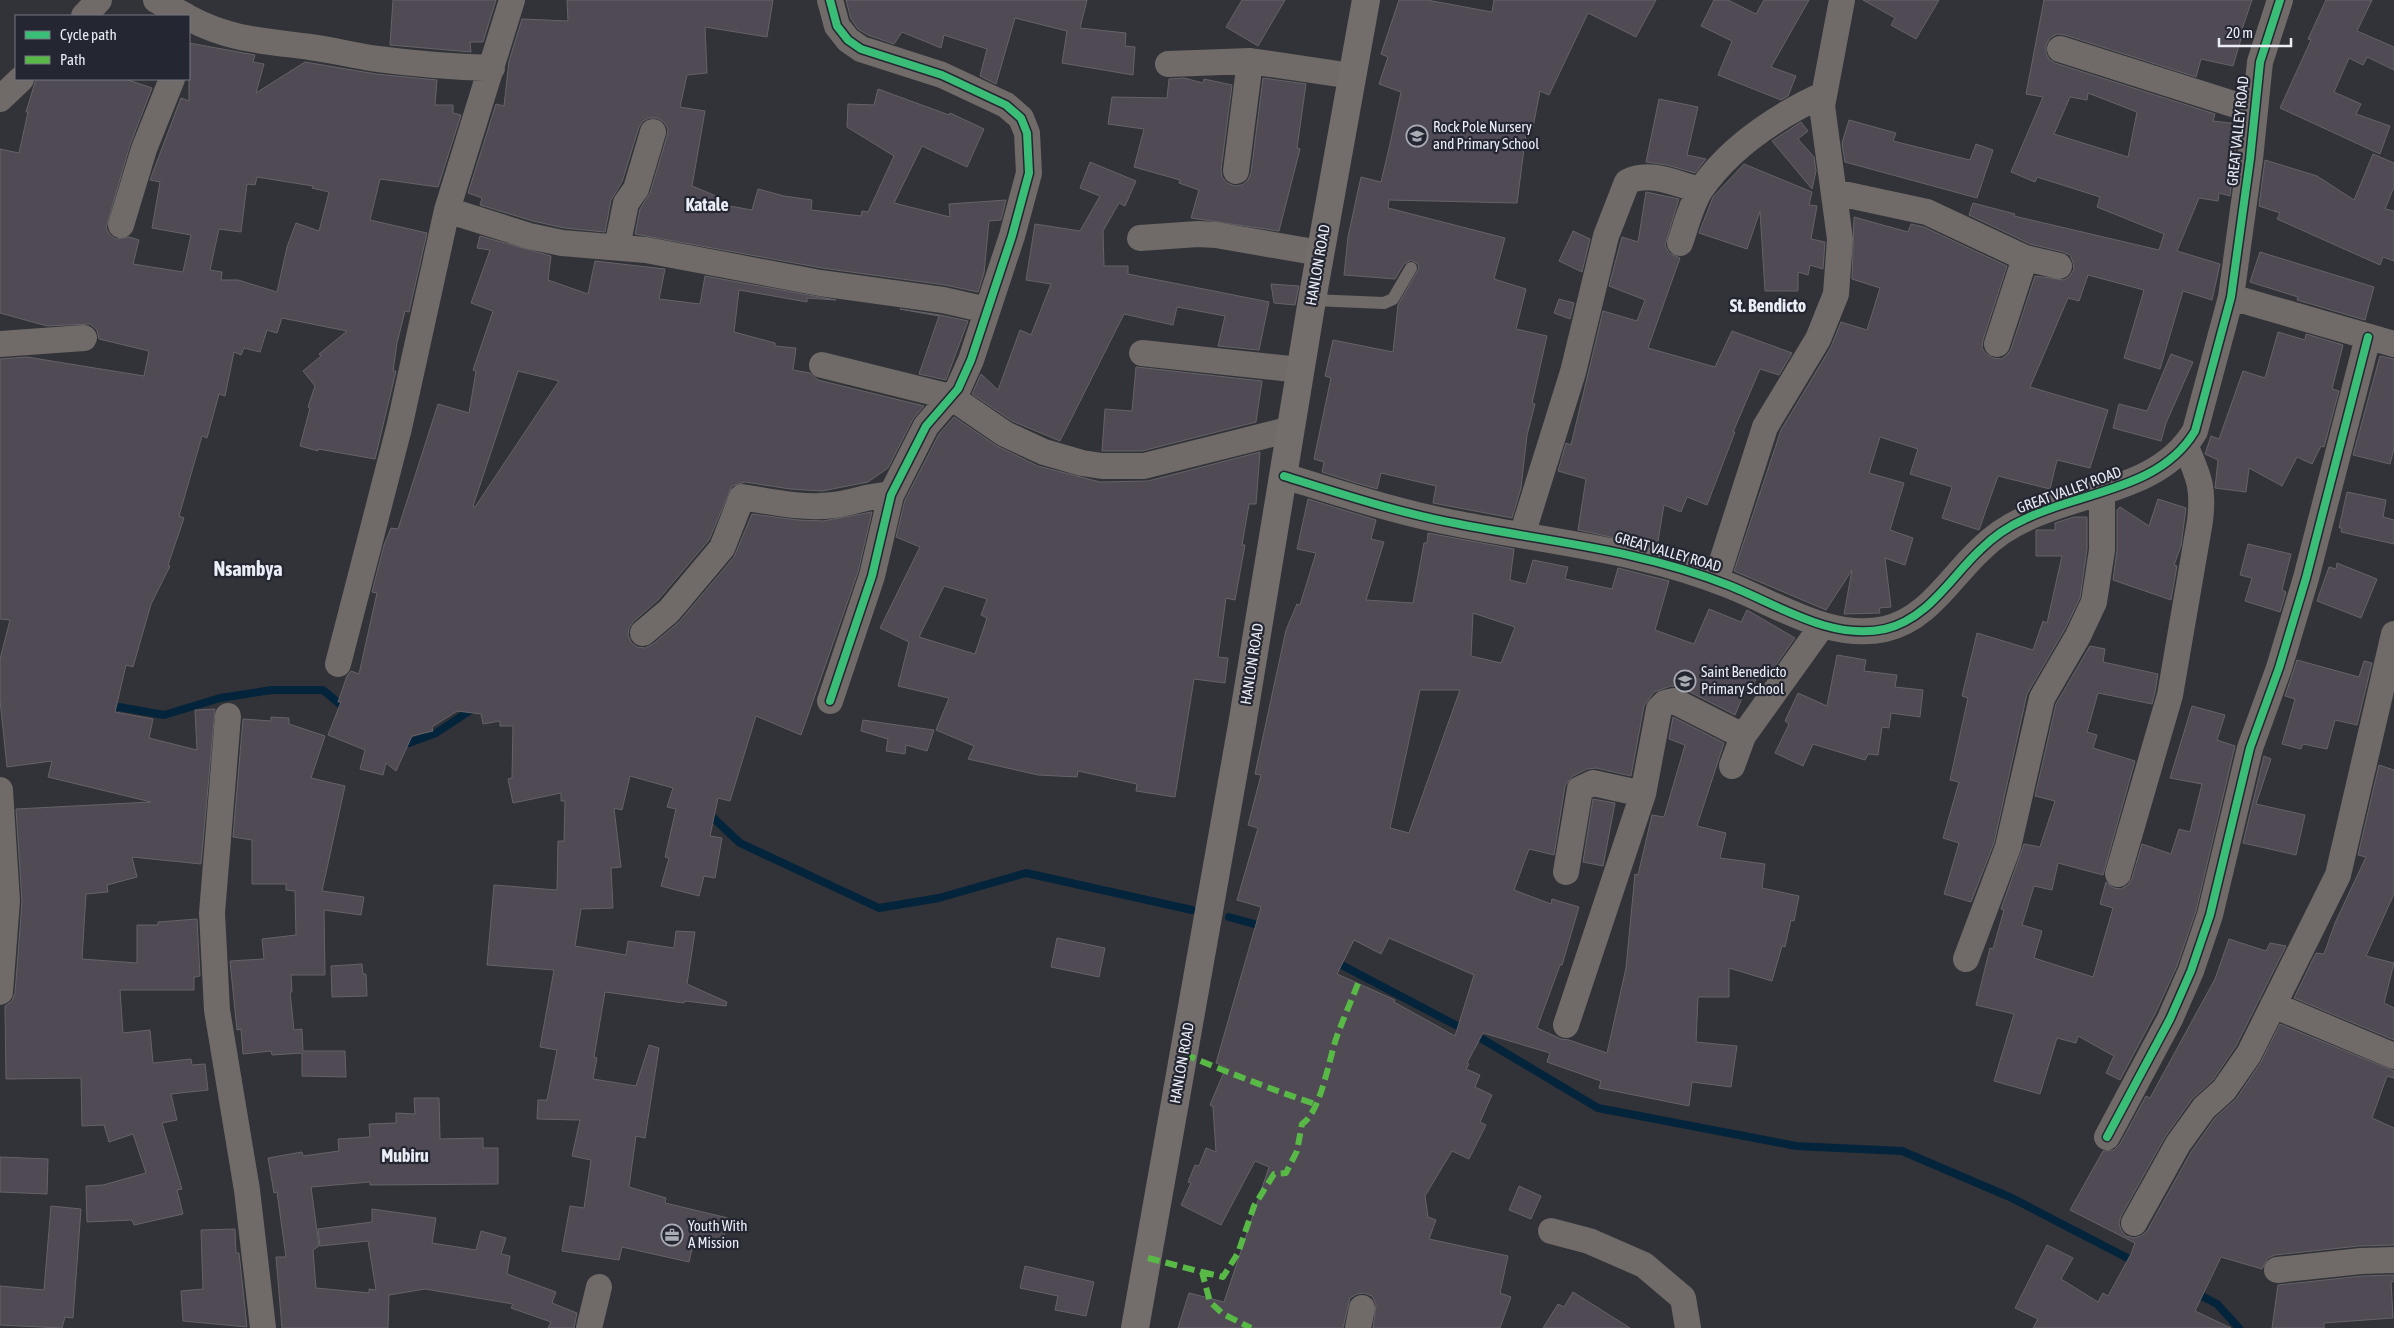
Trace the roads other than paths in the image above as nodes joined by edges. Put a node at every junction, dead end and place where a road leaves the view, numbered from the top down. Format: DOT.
graph roads {
  1 [pos="99,0"];
  2 [pos="156,0"];
  3 [pos="512,0"];
  4 [pos="830,0"];
  5 [pos="1366,0"];
  6 [pos="1842,0"];
  7 [pos="2280,0"];
  8 [pos="85,15"];
  9 [pos="178,15"];
  10 [pos="190,23"];
  11 [pos="2060,49"];
  12 [pos="1250,61"];
  13 [pos="1168,64"];
  14 [pos="492,68"];
  15 [pos="1352,76"];
  16 [pos="20,80"];
  17 [pos="172,80"];
  18 [pos="1824,94"];
  19 [pos="0,99"];
  20 [pos="2255,111"];
  21 [pos="653,132"];
  22 [pos="1236,171"];
  23 [pos="1700,190"];
  24 [pos="1834,192"];
  25 [pos="447,210"];
  26 [pos="121,225"];
  27 [pos="1140,238"];
  28 [pos="1680,243"];
  29 [pos="616,247"];
  30 [pos="1320,254"];
  31 [pos="2025,258"];
  32 [pos="2059,266"];
  33 [pos="1411,268"];
  34 [pos="2231,297"];
  35 [pos="1312,300"];
  36 [pos="987,310"];
  37 [pos="2368,336"];
  38 [pos="84,338"];
  39 [pos="0,344"];
  40 [pos="1998,344"];
  41 [pos="2394,344"];
  42 [pos="1142,353"];
  43 [pos="822,365"];
  44 [pos="1300,370"];
  45 [pos="951,397"];
  46 [pos="1291,430"];
  47 [pos="2186,447"];
  48 [pos="1284,476"];
  49 [pos="2102,492"];
  50 [pos="892,494"];
  51 [pos="1522,535"];
  52 [pos="1716,580"];
  53 [pos="1822,626"];
  54 [pos="643,633"];
  55 [pos="2392,649"];
  56 [pos="338,664"];
  57 [pos="830,701"];
  58 [pos="228,716"];
  59 [pos="1743,736"];
  60 [pos="1732,766"];
  61 [pos="0,790"];
  62 [pos="1643,794"];
  63 [pos="1566,872"];
  64 [pos="2118,874"];
  65 [pos="1966,959"];
  66 [pos="0,992"];
  67 [pos="2273,1005"];
  68 [pos="1566,1025"];
  69 [pos="2394,1056"];
  70 [pos="2107,1137"];
  71 [pos="2134,1223"];
  72 [pos="1552,1231"];
  73 [pos="2394,1260"];
  74 [pos="2277,1270"];
  75 [pos="598,1288"];
  76 [pos="263,1328"];
  77 [pos="589,1328"];
  78 [pos="1134,1328"];
  79 [pos="1688,1328"];
  1 -- 8 [label="street"];
  2 -- 9 [label="street"];
  3 -- 14 [label="street"];
  4 -- 36 [label="street"];
  5 -- 15 [label="main road, HANLON ROAD"];
  6 -- 18 [label="street"];
  7 -- 20 [label="street, GREAT VALLEY ROAD"];
  10 -- 14 [label="street"];
  11 -- 20 [label="street"];
  12 -- 13 [label="street"];
  12 -- 15 [label="street"];
  12 -- 22 [label="street"];
  14 -- 25 [label="street"];
  15 -- 30 [label="main road, HANLON ROAD"];
  16 -- 19 [label="street"];
  17 -- 26 [label="street"];
  18 -- 23 [label="street"];
  18 -- 24 [label="street"];
  20 -- 34 [label="street, GREAT VALLEY ROAD"];
  21 -- 29 [label="street"];
  23 -- 28 [label="street"];
  23 -- 51 [label="street"];
  24 -- 31 [label="street"];
  24 -- 52 [label="street"];
  25 -- 29 [label="street"];
  25 -- 56 [label="street"];
  27 -- 30 [label="street"];
  29 -- 36 [label="street"];
  30 -- 35 [label="main road, HANLON ROAD"];
  31 -- 32 [label="street"];
  31 -- 40 [label="street"];
  33 -- 35 [label="lane"];
  34 -- 37 [label="street"];
  34 -- 47 [label="street, GREAT VALLEY ROAD"];
  35 -- 44 [label="main road, HANLON ROAD"];
  36 -- 45 [label="street"];
  37 -- 41 [label="street"];
  37 -- 70 [label="street"];
  38 -- 39 [label="street"];
  42 -- 44 [label="street"];
  43 -- 45 [label="street"];
  44 -- 46 [label="main road, HANLON ROAD"];
  45 -- 46 [label="street"];
  45 -- 50 [label="street"];
  46 -- 48 [label="main road, HANLON ROAD"];
  47 -- 49 [label="street, GREAT VALLEY ROAD"];
  47 -- 64 [label="street"];
  48 -- 51 [label="street, GREAT VALLEY ROAD"];
  48 -- 78 [label="main road, HANLON ROAD"];
  49 -- 53 [label="street, GREAT VALLEY ROAD"];
  49 -- 65 [label="street"];
  50 -- 54 [label="street"];
  50 -- 57 [label="street"];
  51 -- 52 [label="street, GREAT VALLEY ROAD"];
  52 -- 53 [label="street, GREAT VALLEY ROAD"];
  53 -- 59 [label="street"];
  55 -- 67 [label="street"];
  58 -- 76 [label="street"];
  59 -- 60 [label="street"];
  59 -- 62 [label="street"];
  61 -- 66 [label="street"];
  62 -- 63 [label="street"];
  62 -- 68 [label="street"];
  67 -- 69 [label="street"];
  67 -- 71 [label="street"];
  72 -- 79 [label="street"];
  73 -- 74 [label="street"];
  75 -- 77 [label="street"];
}
